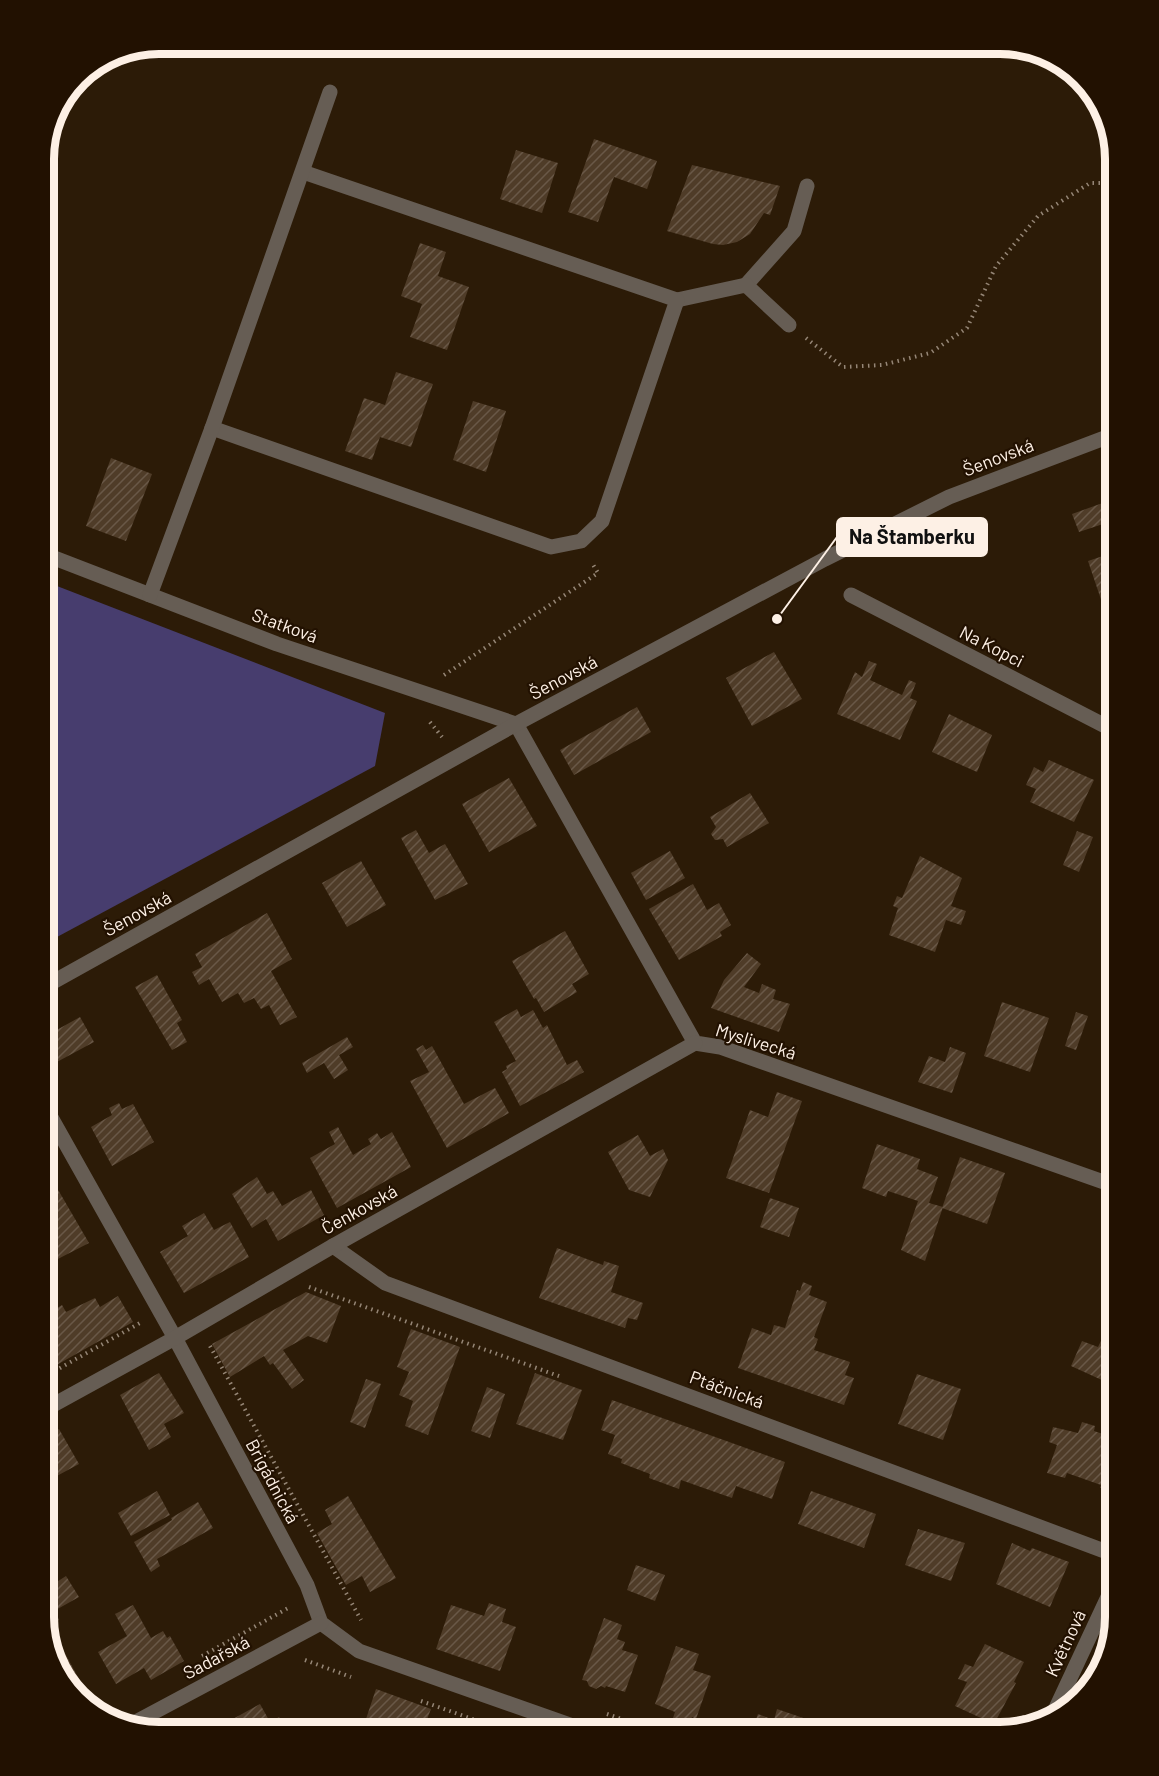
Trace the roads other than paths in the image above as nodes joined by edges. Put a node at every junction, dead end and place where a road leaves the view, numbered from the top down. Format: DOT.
graph roads {
  1 [pos="330,92"];
  2 [pos="303,172"];
  3 [pos="807,186"];
  4 [pos="746,285"];
  5 [pos="677,300"];
  6 [pos="789,325"];
  7 [pos="212,428"];
  8 [pos="1105,438"];
  9 [pos="54,558"];
  10 [pos="150,595"];
  11 [pos="850,595"];
  12 [pos="516,724"];
  13 [pos="1105,725"];
  14 [pos="54,981"];
  15 [pos="695,1043"];
  16 [pos="54,1123"];
  17 [pos="1105,1182"];
  18 [pos="333,1246"];
  19 [pos="175,1338"];
  20 [pos="54,1404"];
  21 [pos="1105,1551"];
  22 [pos="1105,1605"];
  23 [pos="321,1623"];
  24 [pos="1058,1704"];
  25 [pos="139,1720"];
  26 [pos="561,1722"];
  1 -- 2 [label="street"];
  2 -- 5 [label="street"];
  2 -- 7 [label="street"];
  3 -- 4 [label="street"];
  4 -- 5 [label="street"];
  4 -- 6 [label="street"];
  5 -- 7 [label="street"];
  7 -- 10 [label="street"];
  8 -- 12 [label="street, Šenovská"];
  9 -- 10 [label="street, Statková"];
  10 -- 12 [label="street, Statková"];
  11 -- 13 [label="street, Na Kopci"];
  12 -- 14 [label="street, Šenovská"];
  12 -- 15 [label="street, Myslivecká"];
  15 -- 17 [label="street, Myslivecká"];
  15 -- 18 [label="street, Čenkovská"];
  16 -- 19 [label="street, Brigádnická"];
  18 -- 19 [label="street, Čenkovská"];
  18 -- 21 [label="street, Ptáčnická"];
  19 -- 20 [label="street, Čenkovská"];
  19 -- 23 [label="street, Brigádnická"];
  22 -- 24 [label="street, Květnová"];
  23 -- 25 [label="street, Sadařská"];
  23 -- 26 [label="street"];
}
